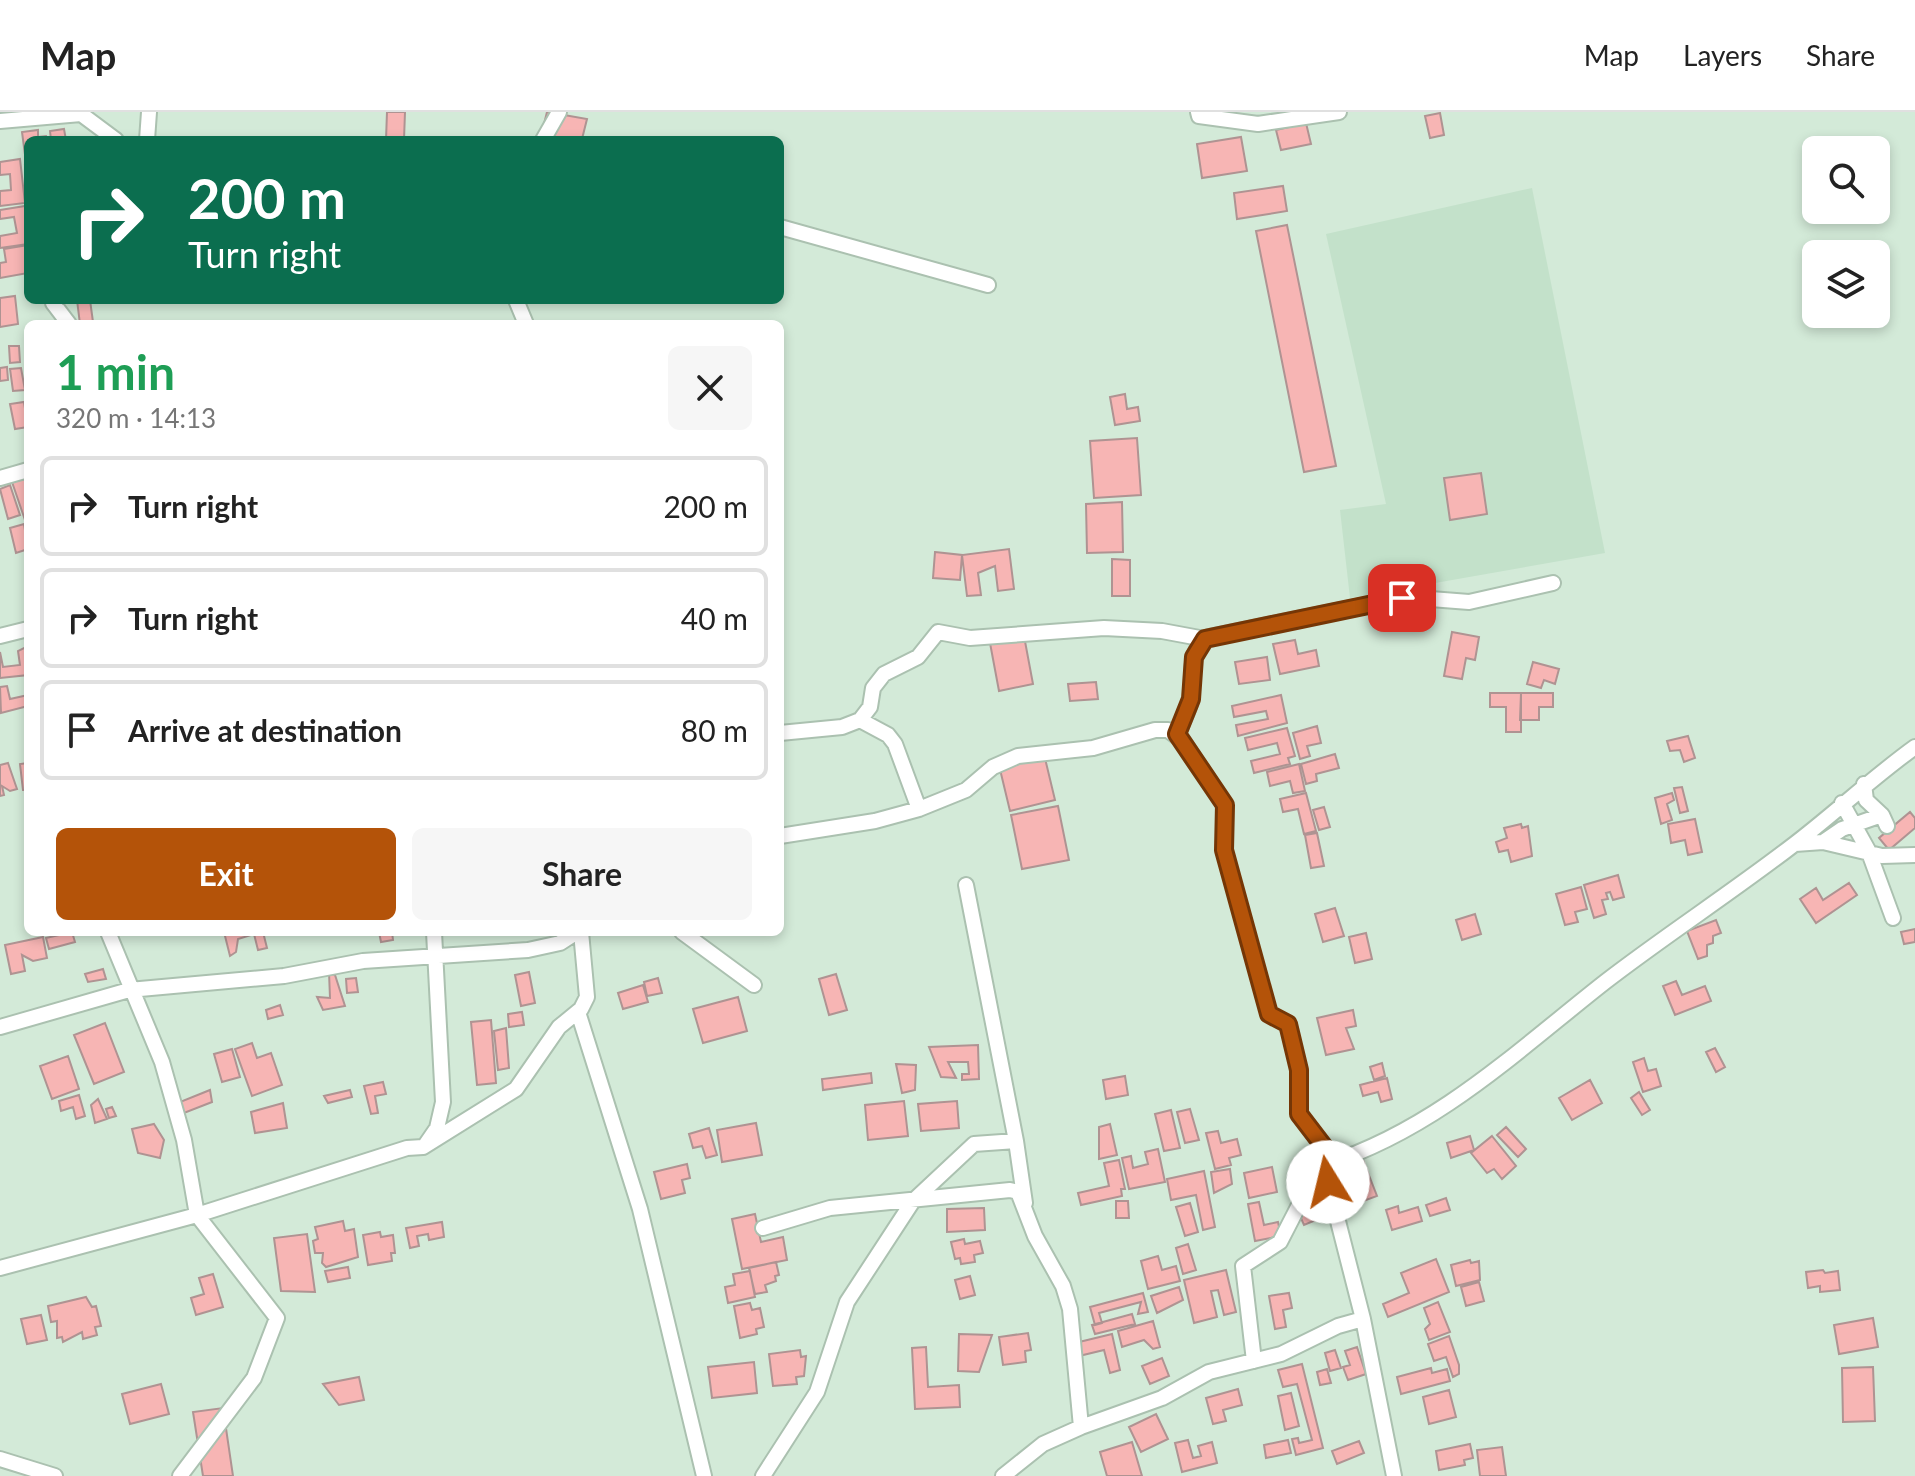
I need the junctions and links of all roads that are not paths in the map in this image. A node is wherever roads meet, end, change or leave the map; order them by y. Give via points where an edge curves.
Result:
1 (149, 112) edge
2 (559, 112) edge
3 (1198, 112) edge
4 (1339, 112) edge
5 (0, 121) edge
6 (111, 136) edge
7 (147, 136) edge
8 (545, 136) edge
9 (784, 228) edge
10 (988, 285) dead end
11 (54, 304) edge
12 (66, 320) edge
13 (24, 471) edge
14 (0, 478) edge
15 (1553, 583) dead end
16 (24, 630) edge
17 (0, 636) edge
18 (1205, 639) junction
19 (860, 720) junction
20 (784, 733) edge
21 (1177, 734) junction
22 (1915, 747) edge
23 (1864, 784) junction
24 (1842, 803) junction
25 (919, 809) junction
26 (1855, 827) junction
27 (784, 835) edge
28 (1823, 842) junction
29 (1795, 844) junction
30 (1868, 850) junction
31 (1915, 855) edge
32 (966, 885) dead end
33 (1893, 918) dead end
34 (109, 936) edge
35 (434, 936) edge
36 (568, 936) edge
37 (574, 936) edge
38 (687, 936) edge
39 (435, 956) junction
40 (754, 985) dead end
41 (129, 990) junction
42 (578, 1012) junction
43 (0, 1027) edge
44 (1016, 1141) junction
45 (423, 1147) junction
46 (1327, 1164) junction
47 (1328, 1182) junction
48 (913, 1201) junction
49 (1025, 1204) junction
50 (197, 1215) junction
51 (763, 1228) dead end
52 (0, 1268) edge
53 (1363, 1319) junction
54 (1254, 1361) junction
55 (1081, 1427) junction
56 (0, 1459) edge
57 (55, 1476) edge
58 (180, 1476) edge
59 (704, 1476) edge
60 (763, 1476) edge
61 (1003, 1476) edge
62 (1394, 1476) edge

1 - 7 street
2 - 8 street
3 - 4 street via 1258,124
5 - 6 street via 81,114
9 - 10 street
11 - 12 street
13 - 14 street
15 - 18 street via 1469,602 1405,597
16 - 17 street
18 - 19 street via 1104,628 970,638 938,632 918,657 884,674
18 - 21 street via 1194,657 1191,699
19 - 20 street
19 - 25 street via 895,744
21 - 25 street via 1155,730 1093,748 1018,756 993,767 966,790
21 - 46 street via 1225,805 1224,850 1269,1014 1288,1024 1299,1070 1299,1114 1323,1144
22 - 23 street
23 - 24 street
23 - 26 street via 1866,800 1885,821
24 - 26 street
24 - 29 street
25 - 27 street
26 - 28 street
26 - 30 street
28 - 29 street
28 - 30 street
29 - 46 street via 1632,961 1432,1116
30 - 31 street via 1882,856
30 - 33 street
32 - 44 street
34 - 41 street
35 - 39 street
36 - 39 street via 528,950
37 - 42 street via 587,997
38 - 40 street
39 - 41 street
39 - 45 street via 443,1112
41 - 43 street
41 - 50 street via 162,1062 184,1140
42 - 45 street via 559,1027 516,1089
42 - 59 street via 640,1209
44 - 48 street via 974,1144
44 - 49 street
45 - 50 street
46 - 47 street
47 - 53 street
47 - 54 street via 1298,1207 1280,1242 1243,1266
48 - 49 street via 1010,1190
48 - 51 street via 830,1208
48 - 60 street via 847,1302 817,1392
49 - 55 street via 1070,1309
50 - 52 street
50 - 58 street via 277,1318 254,1378
53 - 54 street
53 - 62 street
54 - 55 street via 1209,1372 1162,1398
55 - 61 street via 1043,1444
56 - 57 street

